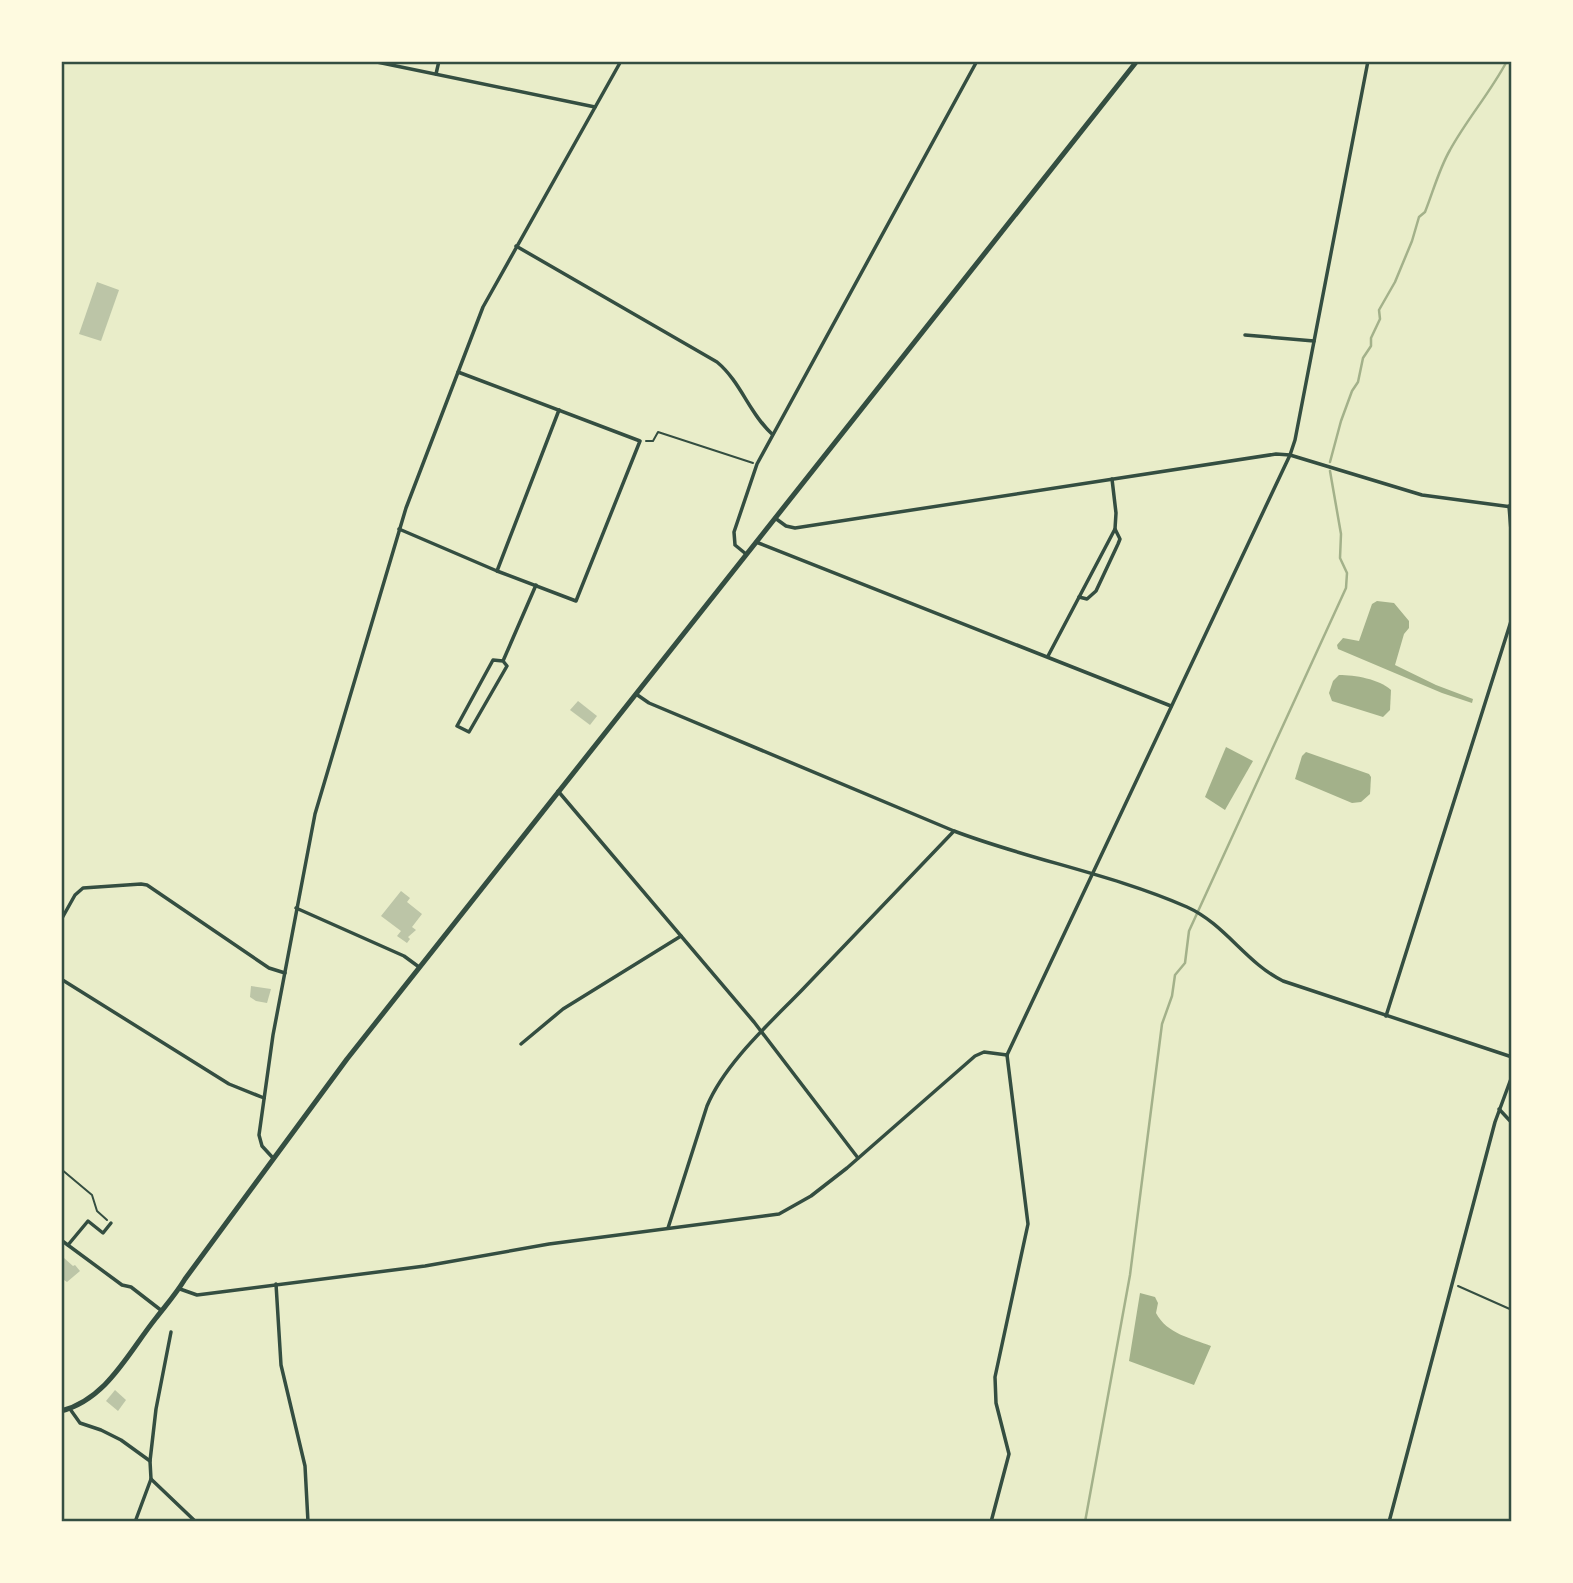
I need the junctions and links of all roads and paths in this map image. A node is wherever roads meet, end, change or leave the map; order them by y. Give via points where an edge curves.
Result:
1 (372, 61) edge
2 (439, 61) edge
3 (621, 61) edge
4 (977, 61) edge
5 (1137, 61) edge
6 (1368, 61) edge
7 (436, 74) junction
8 (595, 107) junction
9 (516, 246) junction
10 (1245, 335) dead end
11 (1314, 341) junction
12 (458, 372) junction
13 (559, 410) junction
14 (772, 434) junction
15 (640, 441) junction
16 (1290, 455) junction
17 (757, 464) junction
18 (1112, 478) junction
19 (1510, 507) edge
20 (775, 518) junction
21 (399, 529) junction
22 (1115, 529) junction
23 (756, 542) junction
24 (1512, 543) edge
25 (746, 554) junction
26 (497, 571) junction
27 (536, 585) junction
28 (1079, 597) junction
29 (1512, 618) edge
30 (1048, 656) junction
31 (503, 662) junction
32 (636, 694) junction
33 (1171, 706) junction
34 (558, 791) junction
35 (954, 831) junction
36 (1093, 874) junction
37 (296, 908) junction
38 (61, 920) edge
39 (681, 936) junction
40 (419, 967) junction
41 (285, 973) junction
42 (61, 979) edge
43 (1386, 1016) junction
44 (761, 1033) junction
45 (521, 1044) dead end
46 (1007, 1055) junction
47 (1512, 1057) edge
48 (1512, 1076) edge
49 (264, 1098) junction
50 (1499, 1109) junction
51 (1512, 1123) edge
52 (274, 1158) junction
53 (859, 1158) junction
54 (61, 1169) edge
55 (111, 1223) joint
56 (668, 1228) junction
57 (61, 1240) edge
58 (68, 1245) junction
59 (1452, 1283) junction
60 (276, 1284) junction
61 (180, 1289) junction
62 (1512, 1310) edge
63 (162, 1311) junction
64 (171, 1332) dead end
65 (70, 1409) junction
66 (61, 1411) edge
67 (150, 1461) junction
68 (151, 1479) junction
69 (135, 1522) edge
70 (196, 1522) edge
71 (308, 1522) edge
72 (991, 1522) edge
73 (1389, 1522) edge

1 - 7 street
2 - 7 street
3 - 8 street
4 - 14 street
5 - 20 main road
6 - 11 street
7 - 8 street
8 - 9 street
9 - 12 street via 482,307
9 - 14 street via 717,362 731,374
10 - 11 street
11 - 16 street
12 - 13 street
12 - 21 street
13 - 15 street
13 - 26 street
14 - 17 street
15 - 17 path via 653,441 658,432
15 - 27 street via 576,601
16 - 18 street
16 - 19 street via 1422,495
16 - 33 street
17 - 25 street via 733,532 735,545
18 - 20 street via 795,528
18 - 22 street
19 - 24 street
20 - 23 main road
21 - 26 street
21 - 37 street via 315,814
22 - 28 street
22 - 28 street via 1120,539 1096,591 1087,599
23 - 25 main road
23 - 30 street
25 - 32 main road
26 - 27 street
27 - 31 street
28 - 30 street
29 - 43 street
30 - 33 street
31 - 31 street via 494,660 457,726 469,732 507,666
32 - 34 main road
32 - 35 street
33 - 36 street
34 - 39 street
34 - 40 main road
35 - 36 street
35 - 44 street
36 - 43 street via 1202,914 1272,976
36 - 46 street
37 - 40 street
37 - 41 street
38 - 41 street via 83,888 147,885 269,968
39 - 44 street
39 - 45 street via 563,1009
40 - 52 main road
41 - 49 street
42 - 49 street via 229,1084
43 - 47 street
44 - 53 street
44 - 56 street via 713,1091
46 - 53 street via 975,1055
46 - 72 street via 1028,1224 995,1377 996,1403 1009,1454
48 - 50 street
49 - 52 street via 260,1142
50 - 51 street
50 - 59 street
52 - 61 main road
53 - 56 street via 811,1196 779,1214
54 - 55 path via 92,1195 97,1211
55 - 58 street via 103,1233 88,1222
56 - 60 street
57 - 58 street
58 - 63 street
59 - 62 path
59 - 73 street
60 - 61 street via 197,1295
60 - 71 street via 281,1366 305,1466
61 - 63 main road
63 - 65 main road via 102,1388
64 - 67 street
65 - 66 main road
65 - 67 street via 80,1423 111,1434
67 - 68 street
68 - 69 street
68 - 70 street

